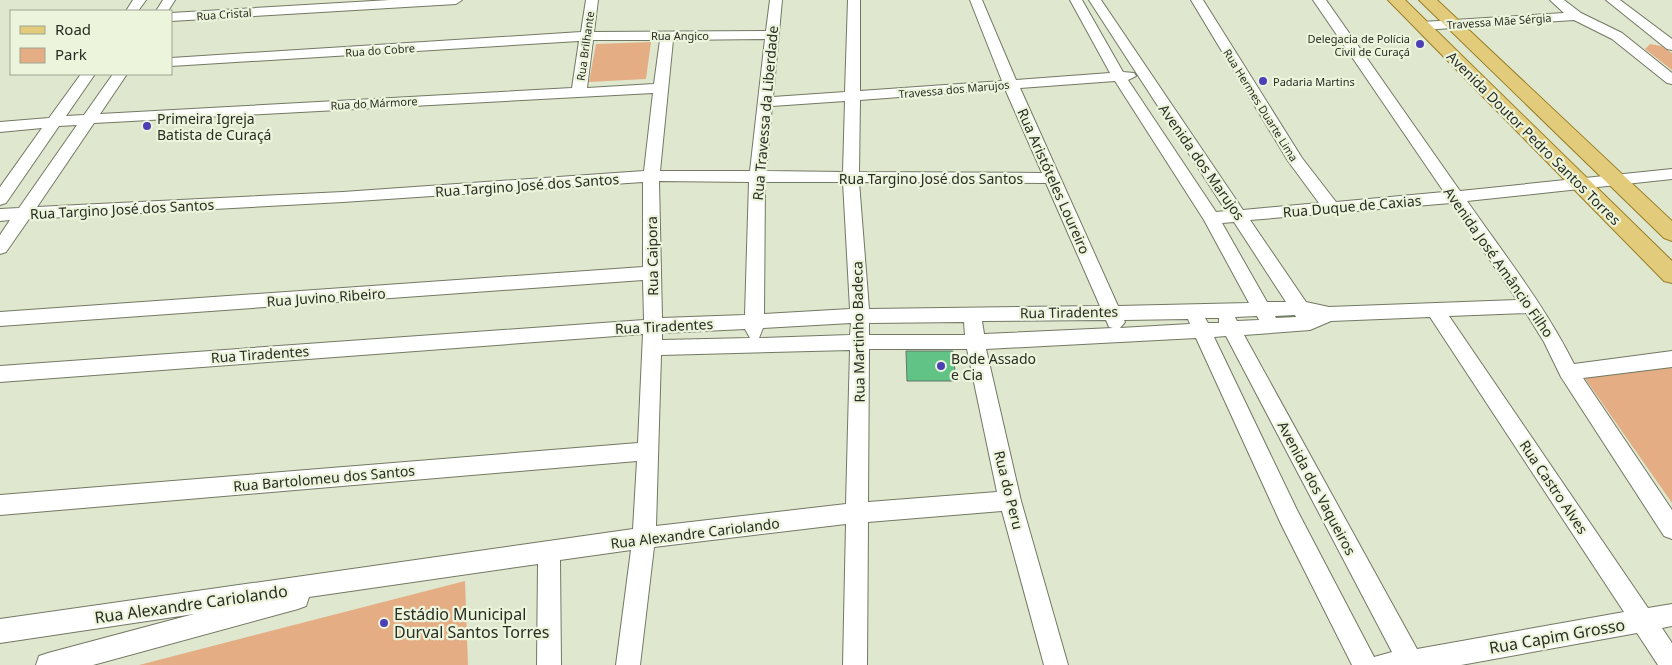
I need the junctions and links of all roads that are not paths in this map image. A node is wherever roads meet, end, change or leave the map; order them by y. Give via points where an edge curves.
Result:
1 (456, 0) edge
2 (592, 0) edge
3 (776, 0) edge
4 (854, 0) edge
5 (976, 0) edge
6 (1076, 0) edge
7 (1095, 0) edge
8 (1197, 0) edge
9 (1319, 0) edge
10 (1396, 0) edge
11 (1427, 0) edge
12 (1556, 0) edge
13 (1612, 0) edge
14 (409, 1) edge
15 (326, 4) edge
16 (1576, 16) junction
17 (172, 17) edge
18 (1452, 24) junction
19 (1422, 26) junction
20 (1652, 31) junction
21 (666, 35) junction
22 (773, 35) junction
23 (588, 36) junction
24 (1617, 36) junction
25 (1672, 46) edge
26 (172, 62) edge
27 (87, 75) edge
28 (119, 75) edge
29 (1142, 75) junction
30 (1119, 77) junction
31 (1672, 80) edge
32 (1010, 83) junction
33 (660, 88) junction
34 (579, 92) junction
35 (851, 98) junction
36 (766, 102) junction
37 (89, 119) junction
38 (55, 121) junction
39 (0, 127) edge
40 (1672, 174) edge
41 (652, 176) junction
42 (757, 178) junction
43 (1054, 178) junction
44 (851, 179) junction
45 (1616, 180) junction
46 (1579, 184) junction
47 (1454, 197) junction
48 (0, 199) edge
49 (1330, 207) junction
50 (24, 214) junction
51 (0, 216) edge
52 (1240, 216) junction
53 (1211, 218) junction
54 (1672, 233) edge
55 (0, 248) edge
56 (652, 273) junction
57 (1672, 275) edge
58 (1531, 306) junction
59 (1263, 309) junction
60 (1436, 311) junction
61 (1112, 312) junction
62 (972, 314) junction
63 (860, 316) junction
64 (1304, 316) junction
65 (0, 319) edge
66 (1227, 320) junction
67 (754, 321) junction
68 (1198, 322) junction
69 (653, 326) junction
70 (1272, 327) junction
71 (1121, 334) junction
72 (860, 342) junction
73 (975, 342) junction
74 (754, 346) junction
75 (652, 348) junction
76 (1672, 359) edge
77 (1568, 372) junction
78 (0, 374) edge
79 (648, 450) junction
80 (1010, 501) junction
81 (0, 505) edge
82 (857, 513) junction
83 (1672, 529) edge
84 (644, 538) junction
85 (549, 552) junction
86 (381, 576) junction
87 (1672, 616) edge
88 (1643, 620) junction
89 (0, 631) edge
90 (1411, 664) edge
91 (1672, 664) edge
92 (48, 665) edge
93 (548, 665) edge
94 (628, 665) edge
95 (855, 665) edge
96 (1056, 665) edge
97 (1364, 665) edge
98 (1383, 665) edge

1 - 14 street, Rua Cristal
2 - 23 street, Rua Brilhante
3 - 22 street, Rua Travessa da Liberdade
4 - 35 street, Rua Martinho Badeca
5 - 32 street, Rua Aristóteles Loureiro
6 - 30 street, Avenida dos Marujos
7 - 29 street, Avenida dos Marujos
8 - 49 street, Rua Hermes Duarte Lima via 1290,153
9 - 47 street, Avenida José Amâncio Filho
10 - 19 main road, Avenida Doutor Pedro Santos Torres
11 - 18 main road, Avenida Doutor Pedro Santos Torres
12 - 16 street
13 - 20 street
14 - 15 street, Rua Cristal
15 - 17 street, Rua Cristal
16 - 18 street, Travessa Mãe Sérgia
16 - 24 street
18 - 19 street, Travessa Mãe Sérgia
18 - 45 main road, Avenida Doutor Pedro Santos Torres
19 - 46 main road, Avenida Doutor Pedro Santos Torres
20 - 24 street
20 - 25 street
21 - 22 street, Rua Angico
21 - 23 street, Rua Angico
21 - 33 street, Rua Caipora
22 - 36 street, Rua Travessa da Liberdade
23 - 26 street, Rua do Cobre
23 - 34 street, Rua Brilhante
24 - 31 street
27 - 38 street
28 - 37 street
29 - 30 street, Travessa dos Marujos
29 - 52 street, Avenida dos Marujos
30 - 32 street, Travessa dos Marujos
30 - 53 street, Avenida dos Marujos
32 - 35 street, Travessa dos Marujos
32 - 43 street, Rua Aristóteles Loureiro
33 - 34 street, Rua do Mármore
33 - 41 street, Rua Caipora
34 - 37 street, Rua do Mármore
35 - 36 street, Travessa dos Marujos
35 - 44 street, Rua Martinho Badeca
36 - 42 street, Rua Travessa da Liberdade
37 - 38 street, Rua do Mármore
37 - 50 street
38 - 39 street, Rua do Mármore
38 - 48 street
40 - 45 street, Rua Duque de Caxias
41 - 42 street, Rua Targino José dos Santos
41 - 50 street, Rua Targino José dos Santos
41 - 56 street, Rua Caipora
42 - 44 street, Rua Targino José dos Santos
42 - 67 street, Rua Travessa da Liberdade
43 - 44 street, Rua Targino José dos Santos
43 - 61 street, Rua Aristóteles Loureiro
44 - 63 street, Rua Martinho Badeca
45 - 46 street, Rua Duque de Caxias
45 - 54 main road, Avenida Doutor Pedro Santos Torres
46 - 47 street, Rua Duque de Caxias
46 - 57 main road, Avenida Doutor Pedro Santos Torres
47 - 49 street, Rua Duque de Caxias
47 - 58 street, Avenida José Amâncio Filho
49 - 52 street, Rua Duque de Caxias
50 - 51 street, Rua Targino José dos Santos
50 - 55 street
52 - 53 street, Rua Duque de Caxias
52 - 64 street, Avenida dos Marujos
53 - 59 street, Avenida dos Marujos
56 - 65 street, Rua Juvino Ribeiro
56 - 69 street, Rua Caipora
58 - 60 street, Rua Tiradentes
58 - 77 street, Avenida José Amâncio Filho via 1552,338
59 - 64 street, Rua Tiradentes
59 - 66 street, Rua Tiradentes
59 - 70 street, Avenida dos Marujos
60 - 64 street, Rua Tiradentes
60 - 88 street, Rua Castro Alves
61 - 62 street, Rua Tiradentes
61 - 68 street, Rua Tiradentes
61 - 71 street, Rua Aristóteles Loureiro
62 - 63 street, Rua Tiradentes
62 - 73 street, Rua do Peru
63 - 67 street, Rua Tiradentes
63 - 72 street, Rua Martinho Badeca
64 - 70 street, Rua Tiradentes
66 - 68 street, Rua Tiradentes
66 - 70 street, Rua Tiradentes
66 - 90 street, Avenida dos Vaqueiros
67 - 69 street, Rua Tiradentes
67 - 74 street, Rua Travessa da Liberdade
68 - 71 street, Rua Tiradentes
68 - 97 street via 1289,517
69 - 75 street, Rua Caipora
69 - 78 street, Rua Tiradentes
71 - 73 street, Rua Tiradentes
72 - 73 street, Rua Tiradentes
72 - 74 street, Rua Tiradentes
72 - 82 street, Rua Martinho Badeca
73 - 80 street, Rua do Peru
74 - 75 street, Rua Tiradentes
75 - 79 street, Rua Caipora
76 - 77 street
77 - 83 street, Avenida José Amâncio Filho
79 - 81 street, Rua Bartolomeu dos Santos
79 - 84 street, Rua Caipora
80 - 82 street, Rua Alexandre Cariolando
80 - 96 street, Rua do Peru
82 - 84 street, Rua Alexandre Cariolando
82 - 95 street, Rua Martinho Badeca
84 - 85 street, Rua Alexandre Cariolando
84 - 94 street, Rua Caipora
85 - 86 street, Rua Alexandre Cariolando
85 - 93 street
86 - 89 street, Rua Alexandre Cariolando
86 - 92 street, Rua Alexandre Cariolando
87 - 88 street, Rua Capim Grosso
88 - 90 street, Rua Capim Grosso
88 - 91 street, Rua Castro Alves
90 - 98 street, Rua Capim Grosso

